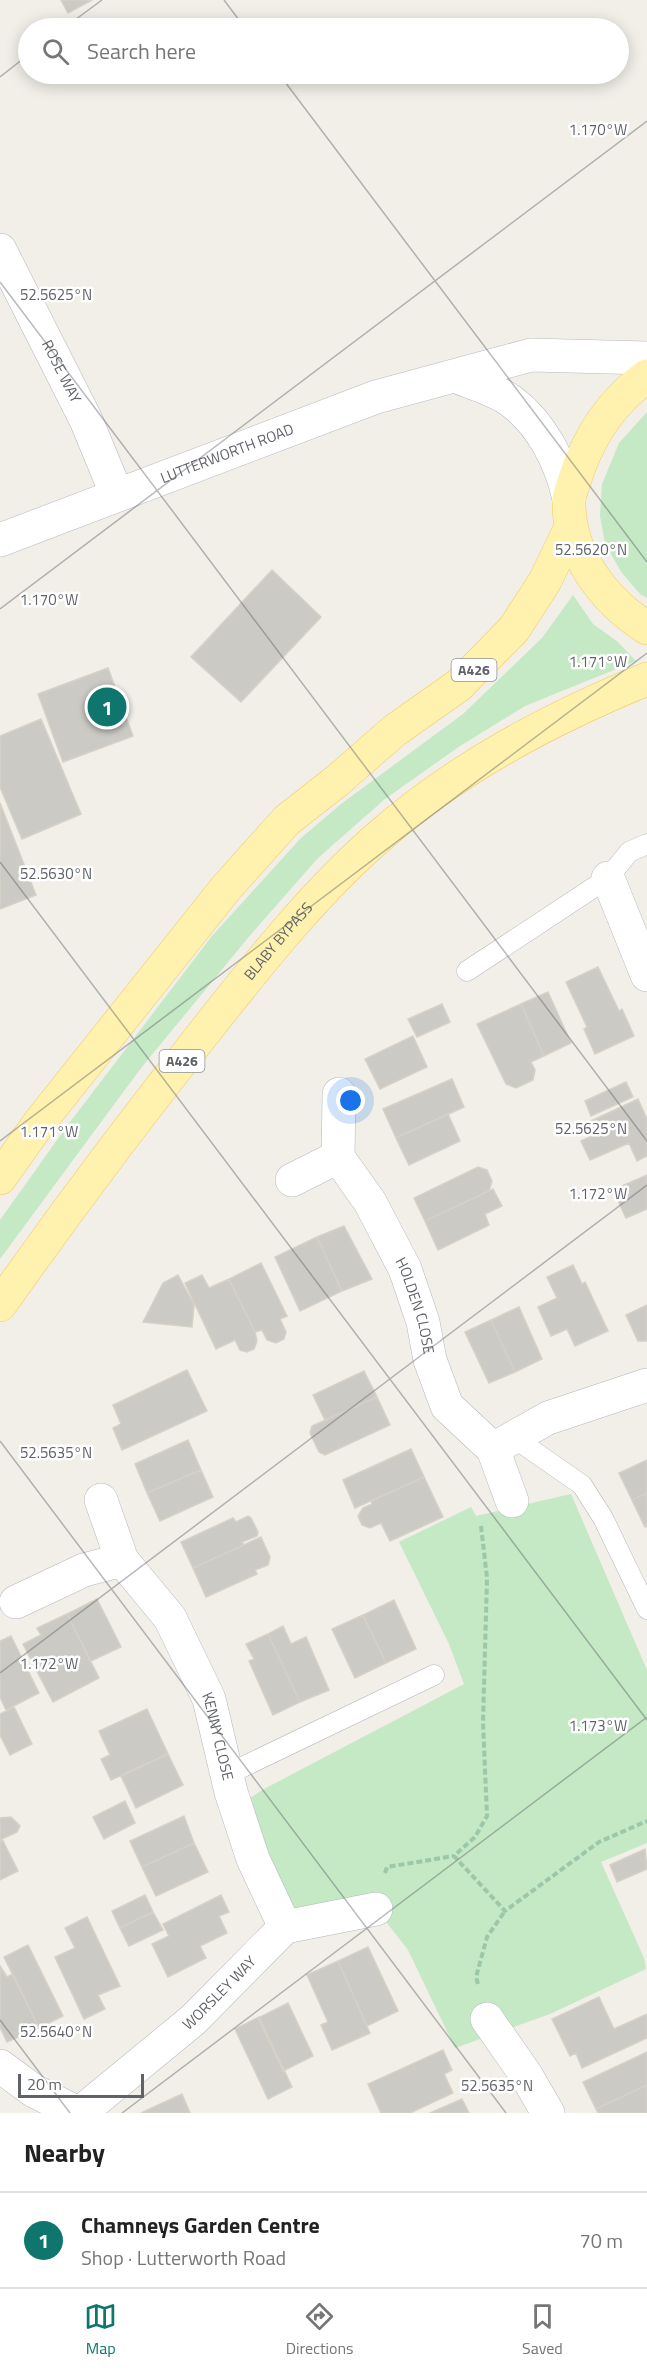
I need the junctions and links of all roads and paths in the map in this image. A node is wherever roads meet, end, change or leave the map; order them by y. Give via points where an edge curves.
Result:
1 (0, 250) edge
2 (647, 358) edge
3 (456, 376) junction
4 (647, 376) edge
5 (117, 495) junction
6 (570, 513) junction
7 (0, 540) edge
8 (647, 628) edge
9 (647, 679) edge
10 (647, 844) edge
11 (608, 878) junction
12 (467, 971) dead end
13 (647, 975) edge
14 (339, 1094) dead end
15 (338, 1157) junction
16 (0, 1178) edge
17 (292, 1180) dead end
18 (0, 1305) edge
19 (647, 1385) edge
20 (503, 1443) junction
21 (101, 1500) dead end
22 (512, 1501) joint
23 (122, 1560) junction
24 (16, 1602) dead end
25 (647, 1610) edge
26 (434, 1675) dead end
27 (228, 1774) junction
28 (647, 1821) edge
29 (454, 1856) junction
30 (376, 1909) joint
31 (505, 1911) junction
32 (285, 1927) junction
33 (487, 2019) joint
34 (0, 2066) edge
35 (79, 2113) edge
36 (548, 2113) edge

1 - 5 street, ROSE WAY via 86,420
2 - 3 street, LUTTERWORTH ROAD via 531,355
3 - 5 street, LUTTERWORTH ROAD via 376,397
3 - 6 street via 510,400 531,419 564,474
4 - 6 main road via 617,402 594,432 580,463
5 - 7 street, LUTTERWORTH ROAD
6 - 8 main road via 585,566 606,595
6 - 16 main road, A426 via 545,581 514,629 459,685 394,731 287,820 226,888 39,1123
9 - 18 main road, BLABY BYPASS / A426 via 593,701 489,755 383,833 348,866 273,946 133,1121
10 - 11 lane via 629,852
11 - 12 lane
11 - 13 street
14 - 15 street
15 - 17 street
15 - 20 street, HOLDEN CLOSE via 370,1202 405,1269 447,1406
19 - 20 street via 548,1418
20 - 22 street, HOLDEN CLOSE
20 - 25 lane via 582,1485 603,1518
21 - 23 street, KENNY CLOSE
22 - 29 path via 480,1511 487,1578 483,1722 487,1816 475,1837
23 - 24 street via 84,1570
23 - 27 street, KENNY CLOSE via 170,1618 208,1699
26 - 27 lane
27 - 32 street, KENNY CLOSE via 253,1859
28 - 31 path via 599,1842
29 - 30 path via 387,1867
29 - 31 path
30 - 32 street
31 - 33 path via 487,1937 476,1977
32 - 35 street, WORSLEY WAY via 193,2020
33 - 36 street
34 - 35 street via 34,2091

